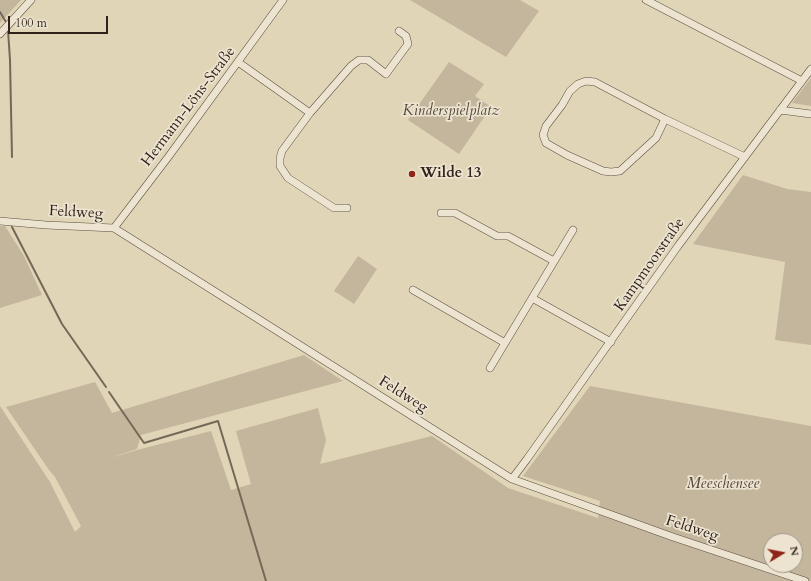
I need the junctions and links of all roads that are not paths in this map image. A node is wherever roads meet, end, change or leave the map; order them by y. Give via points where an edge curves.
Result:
1 (31, 0) edge
2 (283, 0) edge
3 (646, 0) edge
4 (399, 31) dead end
5 (0, 34) edge
6 (238, 62) junction
7 (811, 69) edge
8 (802, 81) junction
9 (780, 110) junction
10 (310, 113) junction
11 (811, 114) edge
12 (665, 119) junction
13 (745, 157) junction
14 (347, 208) dead end
15 (441, 213) dead end
16 (0, 221) edge
17 (114, 228) junction
18 (573, 230) dead end
19 (554, 261) junction
20 (413, 290) dead end
21 (532, 298) junction
22 (611, 342) junction
23 (505, 343) junction
24 (490, 368) dead end
25 (512, 479) junction
26 (805, 581) edge

1 - 5 street
2 - 6 street, Hermann-Löns-Straße
3 - 8 street
4 - 10 street via 406,36 408,44 386,74 368,60 359,60 343,74
6 - 10 street
6 - 17 street, Hermann-Löns-Straße
7 - 8 street, Kampmoorstraße
8 - 9 street, Kampmoorstraße
9 - 11 street
9 - 13 street, Kampmoorstraße
10 - 14 street via 282,151 280,166 288,178 334,208
12 - 12 street via 595,82 586,81 570,91 546,126 543,135 546,143 567,155 604,171 620,171 656,138
12 - 13 street
13 - 22 street, Kampmoorstraße via 678,246
15 - 19 street via 455,213 497,236 508,236
16 - 17 street, Feldweg
17 - 25 street, Feldweg
18 - 19 street
19 - 21 street
20 - 23 street
21 - 22 street
21 - 23 street
22 - 25 street, Kampmoorstraße
23 - 24 street
25 - 26 street, Feldweg

